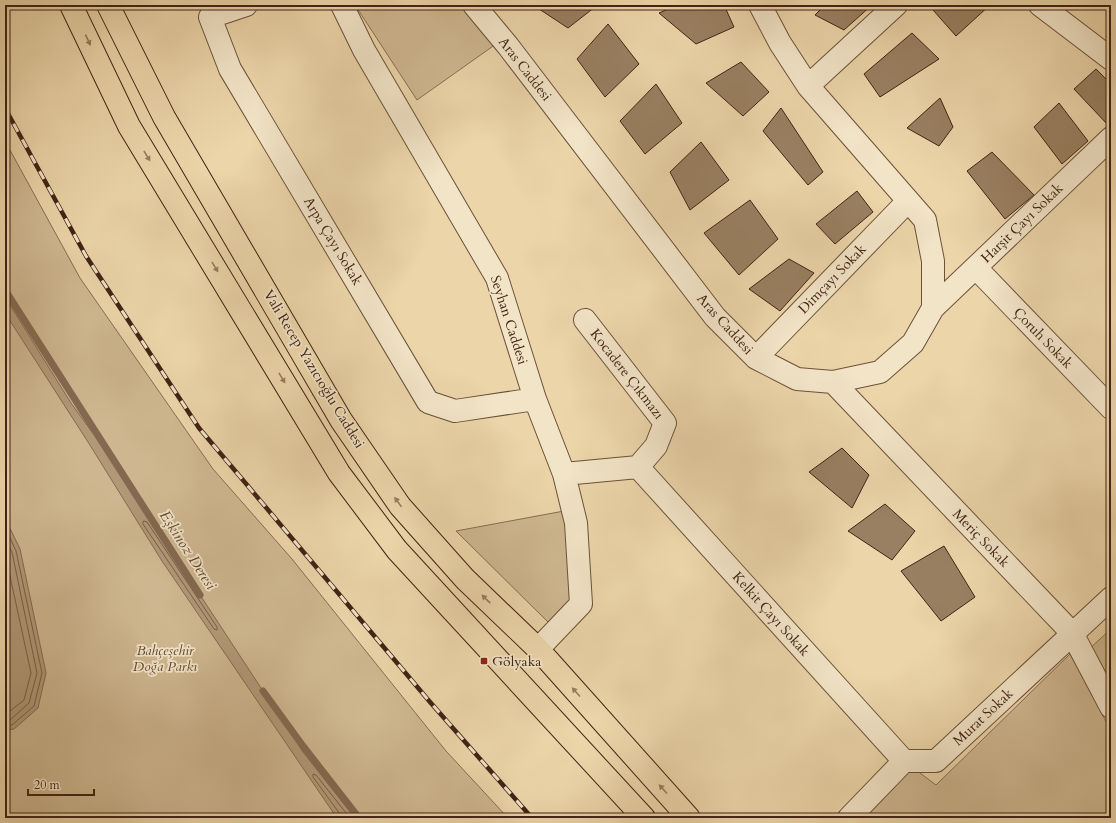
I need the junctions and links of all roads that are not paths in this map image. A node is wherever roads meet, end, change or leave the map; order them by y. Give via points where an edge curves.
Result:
1 (71, 5) edge
2 (108, 5) edge
3 (246, 5) edge
4 (342, 5) edge
5 (474, 5) edge
6 (760, 5) edge
7 (896, 5) edge
8 (1040, 5) edge
9 (1111, 59) edge
10 (808, 86) junction
11 (1111, 138) edge
12 (908, 201) junction
13 (976, 268) junction
14 (933, 308) junction
15 (585, 320) dead end
16 (756, 358) junction
17 (833, 382) junction
18 (534, 399) junction
19 (1111, 408) edge
20 (638, 467) junction
21 (564, 474) junction
22 (1111, 598) edge
23 (1072, 633) junction
24 (538, 649) junction
25 (1111, 707) edge
26 (904, 761) junction
27 (644, 818) edge
28 (689, 818) edge
29 (849, 818) edge

1 -> 27 main road via 129,126 338,473 397,550
24 -> 2 main road, Vali Recep Yazıcıoğlu Caddesi via 465,579 400,506 341,420 164,117
3 - 18 street, Arpa Çayı Sokak via 210,17 230,69 428,402 455,411
4 - 18 street, Seyhan Caddesi via 364,50 497,278
5 - 16 street, Aras Caddesi via 715,317
6 - 10 street, Aras Caddesi via 780,43
7 - 10 street
8 - 9 street
10 - 12 street, Aras Caddesi
11 - 13 street, Harşit Çayı Sokak
12 - 14 street, Aras Caddesi via 925,220 933,261
12 - 16 street, Dimçayı Sokak
13 - 14 street, Harşit Çayı Sokak
13 - 19 street, Çoruh Sokak
14 - 17 street, Aras Caddesi via 913,343 880,372
15 - 20 street, Kocadere Çıkmazı via 665,423 656,446
16 - 17 street, Aras Caddesi via 797,379
17 - 23 street, Meriç Sokak
18 - 21 street, Seyhan Caddesi
20 - 21 street
20 - 26 street, Kelkit Çayı Sokak
21 - 24 street, Seyhan Caddesi via 576,523 581,604
22 - 23 street, Murat Sokak
23 - 25 street, Meriç Sokak
23 - 26 street, Murat Sokak via 936,761
28 -> 24 main road, Vali Recep Yazıcıoğlu Caddesi
26 - 29 street

